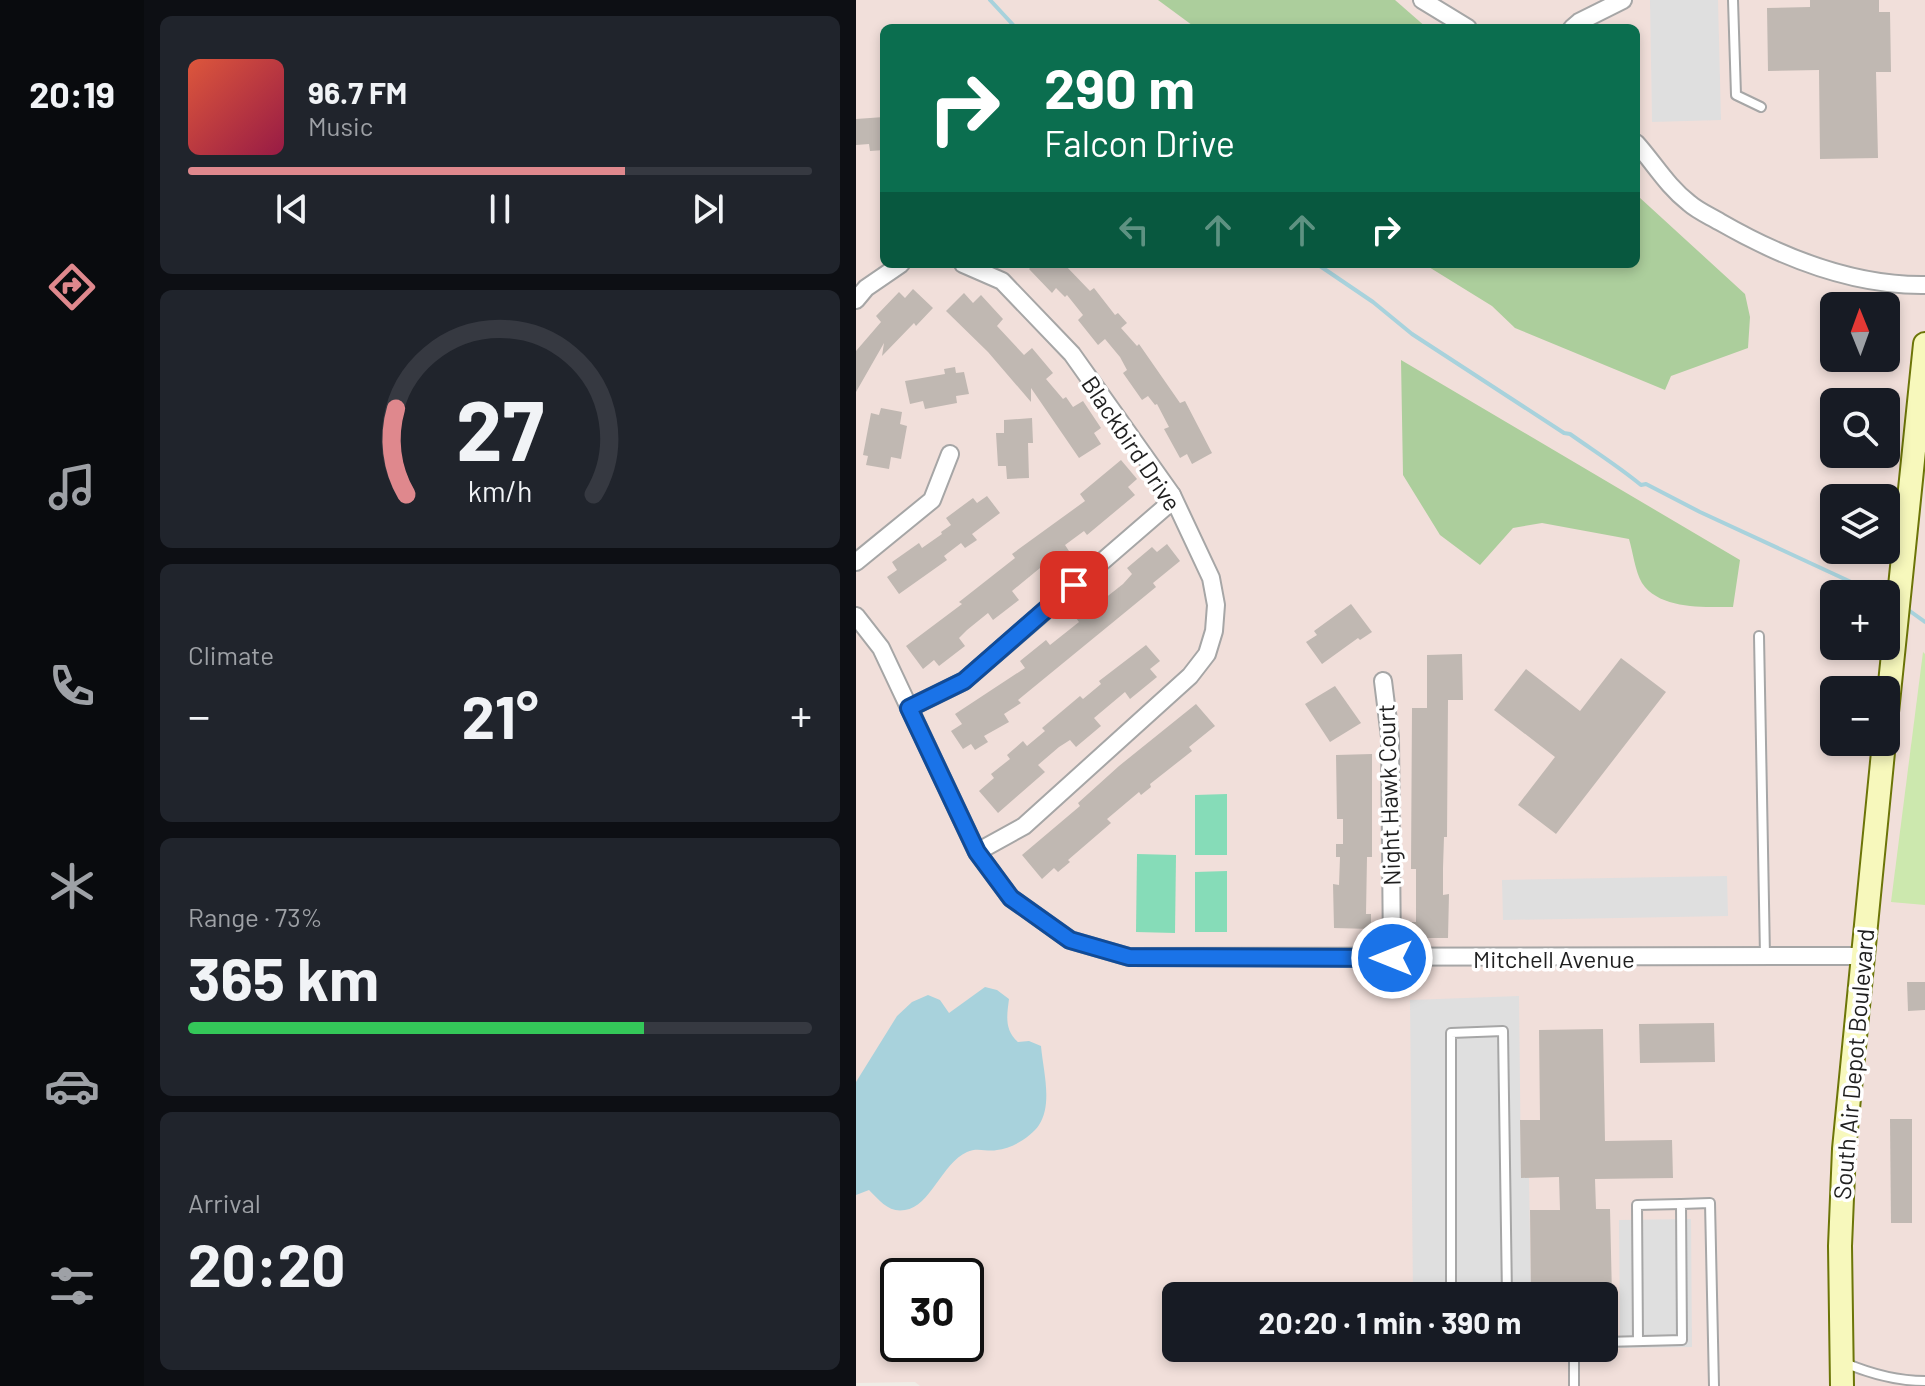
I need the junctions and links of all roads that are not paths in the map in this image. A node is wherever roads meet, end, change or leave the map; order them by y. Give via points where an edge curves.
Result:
1 (1422, 0) edge
2 (1733, 0) edge
3 (1620, 1) edge
4 (1461, 24) edge
5 (1577, 24) edge
6 (1761, 107) dead end
7 (1640, 148) edge
8 (895, 268) edge
9 (972, 268) edge
10 (1925, 285) edge
11 (856, 300) edge
12 (1925, 344) edge
13 (950, 454) dead end
14 (1172, 495) junction
15 (856, 562) edge
16 (856, 616) edge
17 (1759, 636) dead end
18 (1891, 676) edge
19 (1383, 681) dead end
20 (909, 708) junction
21 (1882, 756) edge
22 (977, 852) junction
23 (1861, 956) junction
24 (1765, 957) junction
25 (1392, 958) junction
26 (1681, 1204) junction
27 (1451, 1282) edge
28 (1507, 1282) edge
29 (1638, 1341) junction
30 (1618, 1342) edge
31 (1574, 1362) edge
32 (1842, 1362) junction
33 (1925, 1381) edge
34 (1574, 1386) edge
35 (1714, 1386) edge
36 (1842, 1386) edge

1 - 4 street
2 - 6 lane via 1736,95
3 - 5 street
7 - 10 street via 1690,205 1743,235 1843,274
8 - 11 street
9 - 14 street, Blackbird Drive via 1002,281 1072,354
12 - 18 street
13 - 15 street via 932,500
14 - 20 street via 1163,509 964,681
14 - 22 street, Blackbird Drive via 1211,578 1216,605 1207,654 1190,676 1024,826
16 - 20 street, Mitchell Avenue via 881,648
17 - 24 lane
19 - 25 street, Night Hawk Court via 1390,737
20 - 22 street, Mitchell Avenue
21 - 23 street, South Air Depot Boulevard
22 - 25 street, Mitchell Avenue via 1011,898 1070,940 1129,957
23 - 24 street, Mitchell Avenue
23 - 32 street, South Air Depot Boulevard via 1841,1197
24 - 25 street, Mitchell Avenue
26 - 29 lane via 1682,1340
26 - 29 lane via 1637,1205
26 - 35 lane via 1710,1203
27 - 28 lane via 1451,1033 1503,1031
29 - 30 lane
31 - 34 lane
32 - 33 lane via 1869,1373
32 - 36 street, South Air Depot Boulevard

